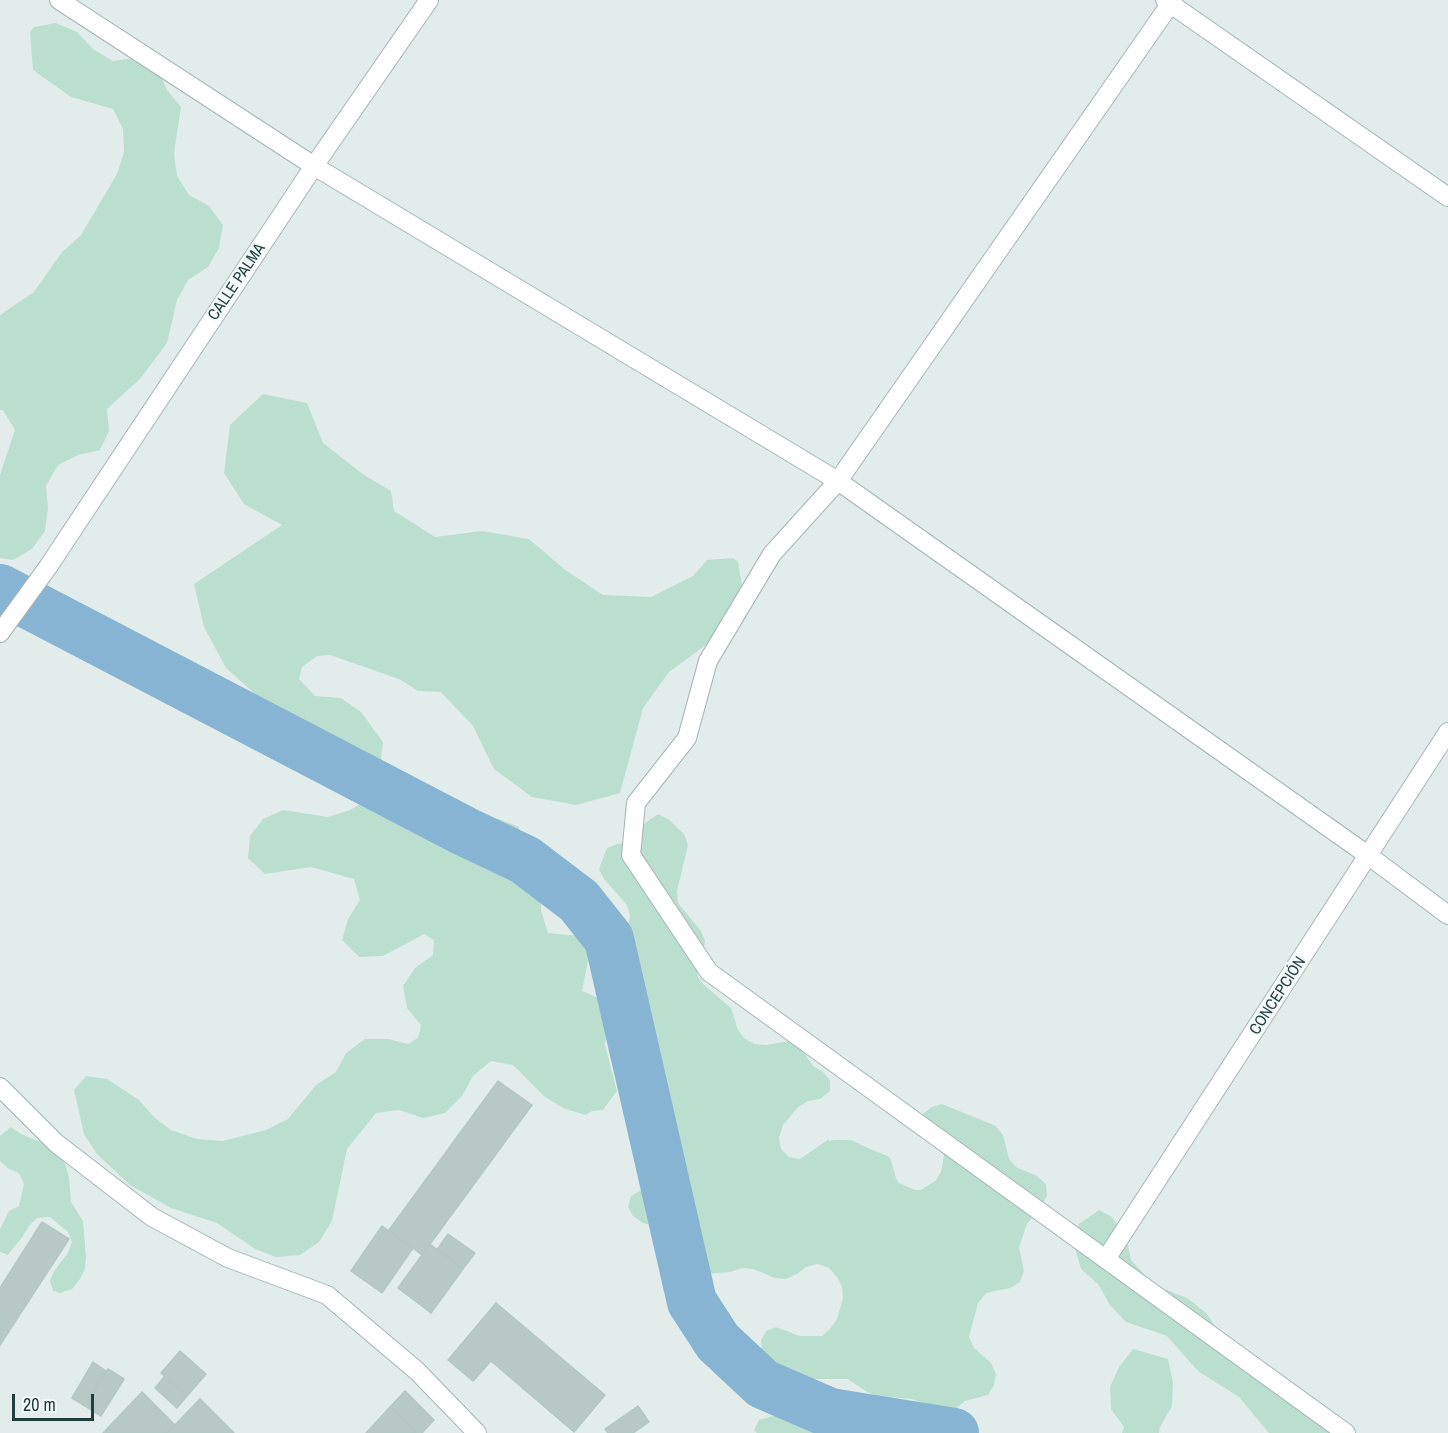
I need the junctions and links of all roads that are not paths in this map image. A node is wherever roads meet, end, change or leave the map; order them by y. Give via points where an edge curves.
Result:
1 (59, 0) edge
2 (429, 0) edge
3 (1170, 1) edge
4 (314, 166) junction
5 (1448, 197) edge
6 (838, 482) junction
7 (2, 631) edge
8 (1448, 732) edge
9 (1369, 856) junction
10 (1448, 915) edge
11 (0, 1087) edge
12 (1106, 1259) junction
13 (477, 1433) edge
14 (1346, 1433) edge

1 - 4 street
2 - 4 street, CALLE PALMA
3 - 5 street
3 - 6 street
4 - 6 street
4 - 7 street, CALLE PALMA
6 - 9 street
6 - 12 street via 772,554 708,661 687,738 636,803 631,855 709,972
8 - 9 street, CONCEPCIÓN
9 - 10 street
9 - 12 street, CONCEPCIÓN
11 - 13 street via 56,1143 152,1216 228,1258 327,1294 417,1371
12 - 14 street

